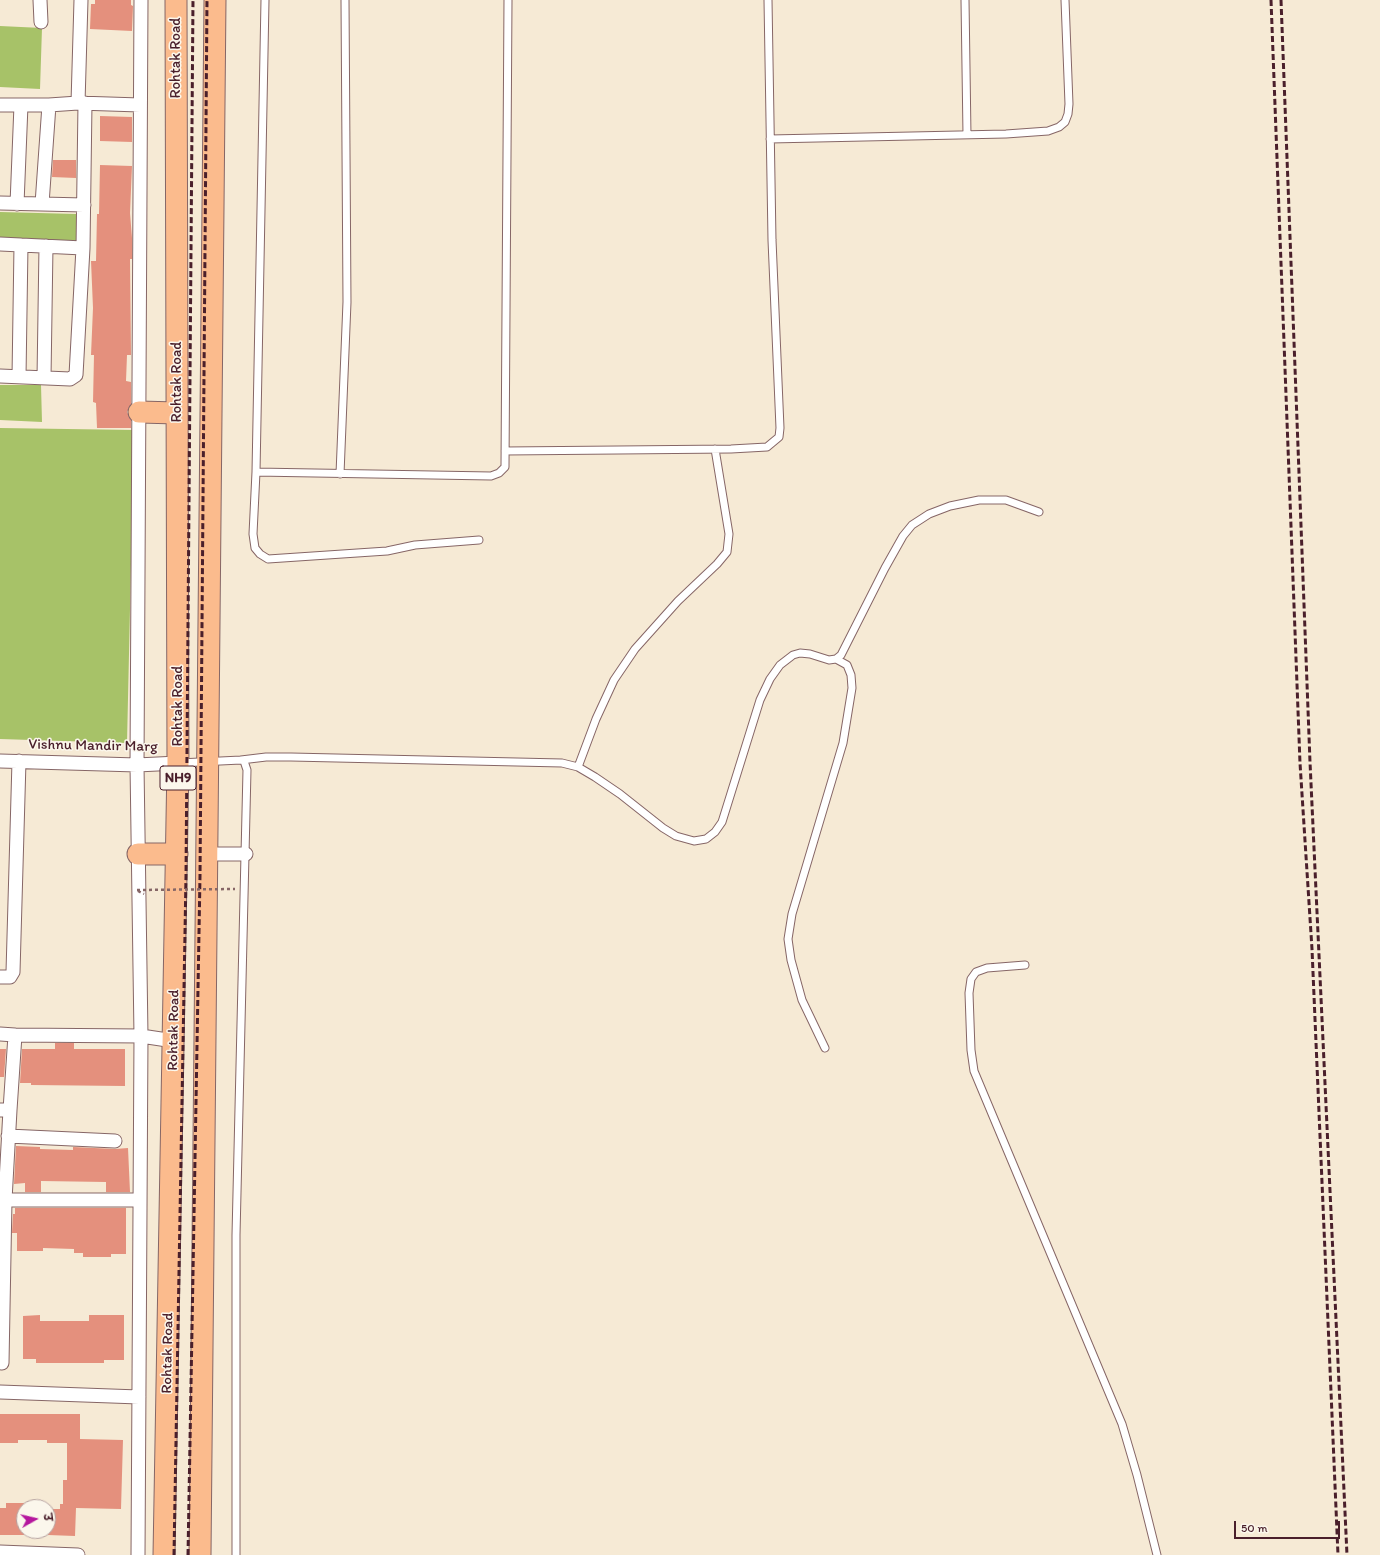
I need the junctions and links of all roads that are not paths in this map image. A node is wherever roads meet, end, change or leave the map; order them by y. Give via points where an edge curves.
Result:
1 (40, 0) edge
2 (80, 0) edge
3 (141, 0) edge
4 (176, 0) edge
5 (215, 0) edge
6 (265, 0) edge
7 (345, 0) edge
8 (508, 0) edge
9 (768, 0) edge
10 (965, 0) edge
11 (1065, 0) edge
12 (41, 22) dead end
13 (82, 103) junction
14 (0, 105) edge
15 (21, 105) junction
16 (49, 105) junction
17 (140, 105) junction
18 (967, 135) junction
19 (770, 139) junction
20 (0, 203) edge
21 (17, 204) junction
22 (42, 204) junction
23 (84, 205) junction
24 (0, 244) edge
25 (21, 245) junction
26 (46, 246) junction
27 (83, 248) junction
28 (0, 376) edge
29 (19, 377) junction
30 (44, 378) junction
31 (138, 412) junction
32 (177, 413) junction
33 (715, 449) junction
34 (505, 451) junction
35 (256, 472) junction
36 (340, 474) junction
37 (1039, 512) dead end
38 (479, 540) dead end
39 (836, 658) junction
40 (241, 760) junction
41 (0, 761) edge
42 (19, 761) junction
43 (209, 762) junction
44 (178, 763) junction
45 (137, 765) junction
46 (578, 767) junction
47 (138, 854) junction
48 (177, 854) junction
49 (208, 854) junction
50 (246, 854) junction
51 (1025, 965) dead end
52 (0, 977) edge
53 (0, 1034) edge
54 (15, 1035) junction
55 (141, 1036) junction
56 (174, 1041) junction
57 (825, 1048) dead end
58 (5, 1110) edge
59 (8, 1136) junction
60 (115, 1141) dead end
61 (3, 1200) edge
62 (140, 1200) junction
63 (1, 1285) edge
64 (2, 1363) dead end
65 (0, 1392) edge
66 (139, 1397) junction
67 (0, 1552) edge
68 (78, 1555) edge
69 (138, 1555) edge
70 (164, 1555) edge
71 (200, 1555) edge
72 (236, 1555) edge
73 (1157, 1555) edge

1 - 12 street
2 - 13 street
3 - 17 street
4 - 32 main road, Rohtak Road / NH9
5 - 43 main road, Rohtak Road / NH9
6 - 35 lane
7 - 36 lane via 347,302
8 - 34 lane
9 - 19 lane
10 - 18 lane
11 - 18 lane via 1069,104 1065,122 1059,128 1048,131
13 - 16 street
13 - 17 street
13 - 23 street
14 - 15 street
15 - 16 street
15 - 21 street
16 - 22 street
17 - 31 street
18 - 19 lane
19 - 33 lane via 779,437 767,447
20 - 21 street
21 - 22 street
22 - 23 street
23 - 27 street
24 - 25 street
25 - 26 street
25 - 29 street
26 - 27 street
26 - 30 street
27 - 30 street via 76,375 70,379
28 - 29 street
29 - 30 street
31 - 32 main road
31 - 45 street
32 - 44 main road, Rohtak Road / NH9
33 - 34 lane
33 - 46 lane via 729,534 727,552 635,649 614,680
34 - 36 lane via 505,467 499,474 491,476
35 - 36 lane
35 - 38 lane via 252,534 255,548 268,559 387,551 415,545
37 - 39 lane via 1006,500 979,500 928,514 912,525 903,536 845,647
39 - 46 lane via 829,660 800,653 780,665 760,700 722,822 706,839 694,841 676,836 620,794
39 - 57 lane via 847,666 850,675 850,704 843,744 792,914 788,939 802,1000
40 - 43 lane, Vishnu Mandir Marg
40 - 46 lane, Vishnu Mandir Marg via 299,757 562,763
40 - 50 lane via 244,761 247,770
41 - 42 street, Vishnu Mandir Marg
42 - 45 street, Vishnu Mandir Marg
42 - 52 street via 13,972 10,977
43 - 44 lane, Vishnu Mandir Marg
43 - 49 main road, Rohtak Road / NH9
44 - 45 street, Vishnu Mandir Marg
44 - 48 main road, Rohtak Road / NH9
45 - 47 street
47 - 48 main road
47 - 55 street
48 - 56 main road, Rohtak Road / NH9
49 - 50 street
49 - 71 main road, Rohtak Road / NH9
50 - 72 lane via 236,1235
51 - 73 lane via 987,968 976,972 971,979 969,992 974,1071 1122,1424
53 - 54 street
54 - 55 street
54 - 58 street
55 - 56 street
55 - 62 street
56 - 70 main road, Rohtak Road / NH9
58 - 59 street
59 - 60 street
59 - 61 street
61 - 62 street
61 - 63 street
62 - 66 street
63 - 64 street
65 - 66 street
66 - 69 street
67 - 68 street

